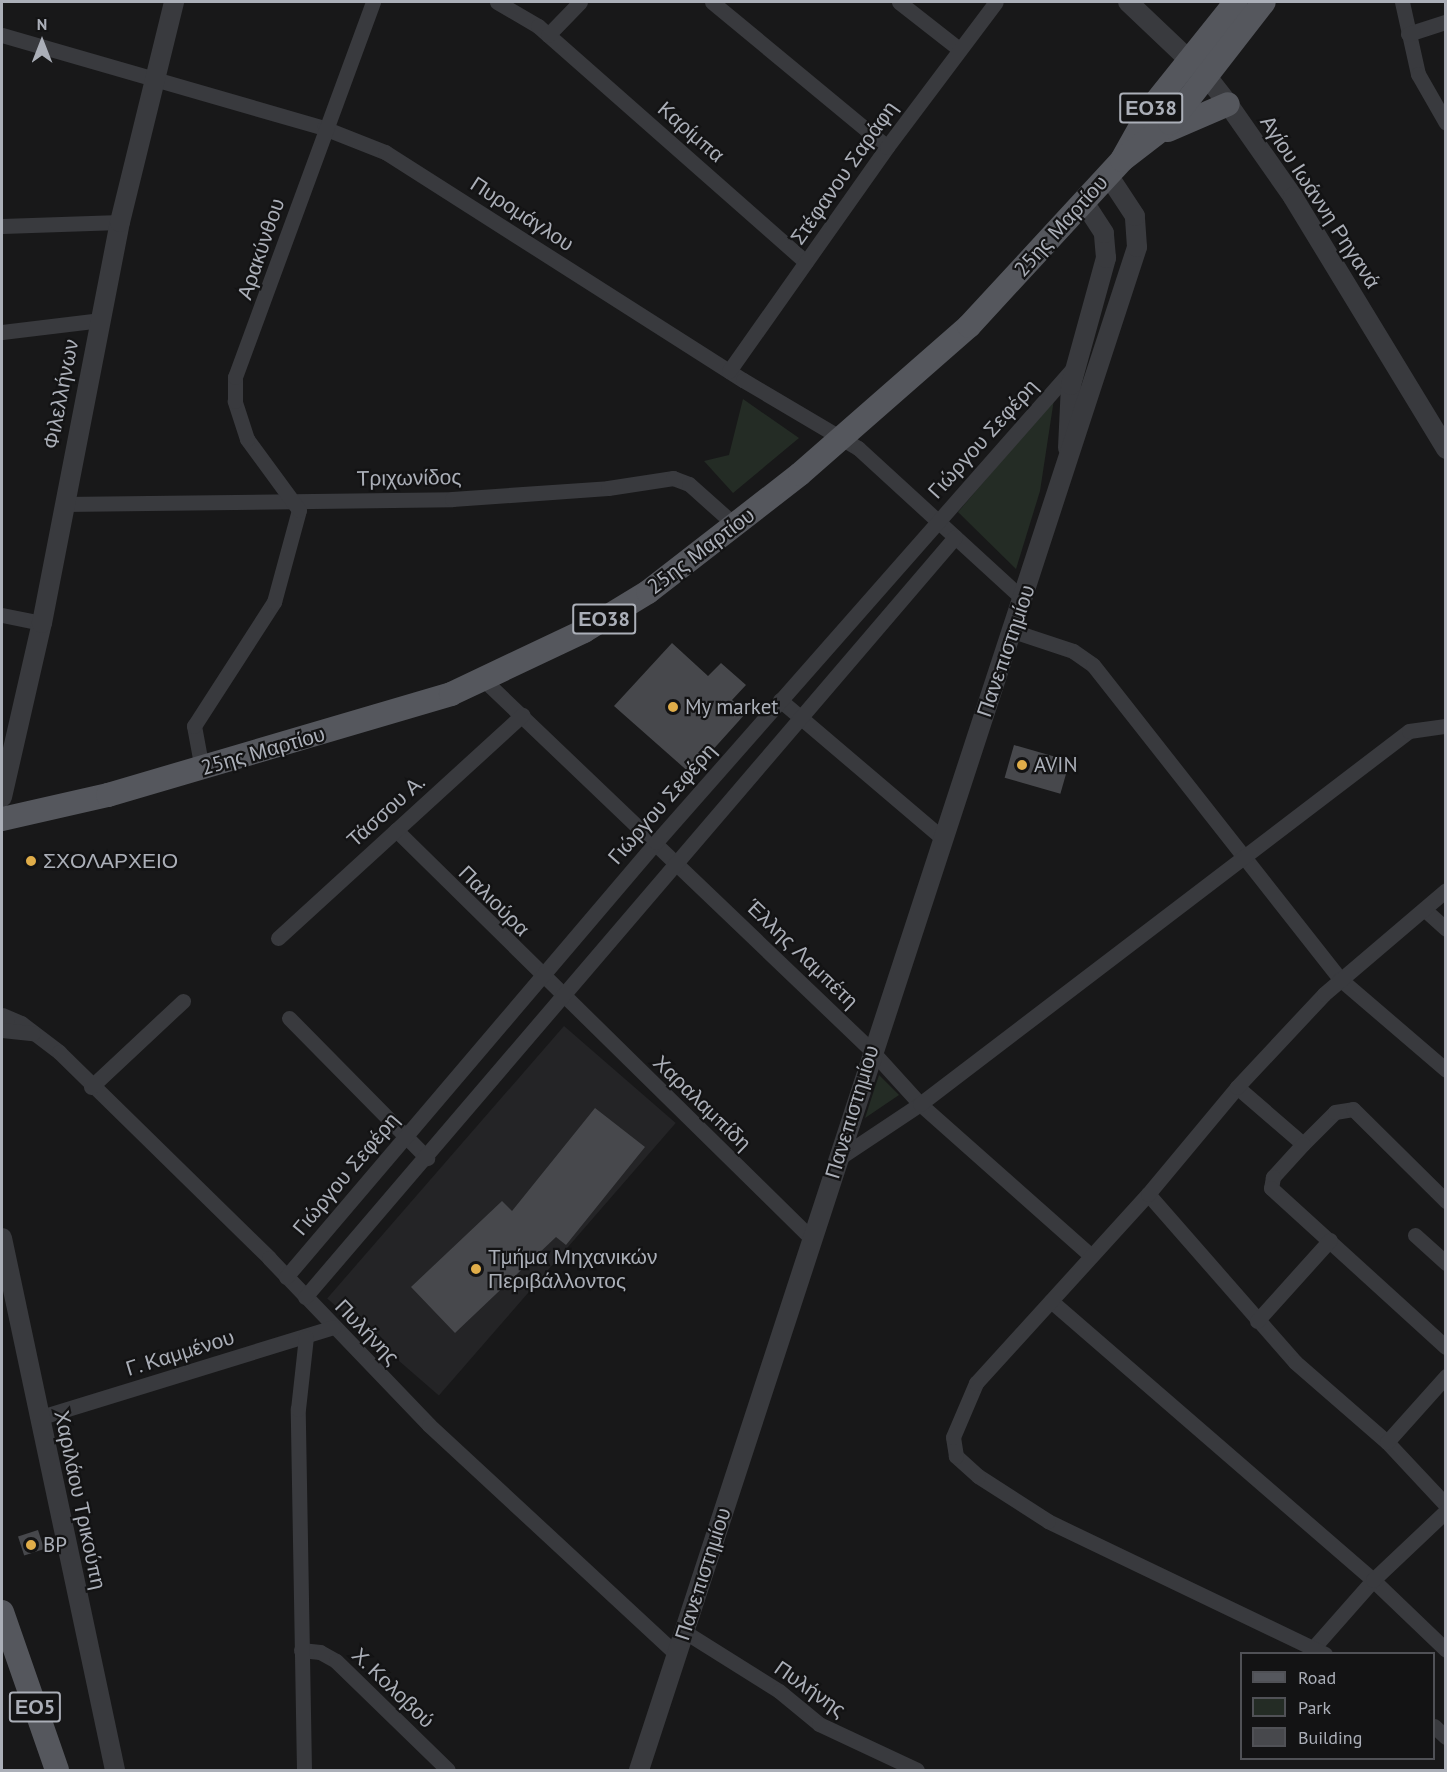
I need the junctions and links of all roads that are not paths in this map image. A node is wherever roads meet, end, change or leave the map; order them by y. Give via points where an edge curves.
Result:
1 (174, 2) edge
2 (373, 2) edge
3 (497, 2) edge
4 (563, 2) edge
5 (580, 2) edge
6 (712, 2) edge
7 (899, 2) edge
8 (996, 2) edge
9 (1128, 2) edge
10 (1236, 2) edge
11 (1264, 2) edge
12 (1402, 2) edge
13 (563, 19) junction
14 (1446, 21) edge
15 (1408, 34) junction
16 (2, 35) edge
17 (548, 35) junction
18 (959, 49) junction
19 (1189, 61) junction
20 (1208, 78) junction
21 (154, 79) junction
22 (1228, 104) junction
23 (1446, 123) edge
24 (324, 128) junction
25 (1160, 133) junction
26 (886, 147) junction
27 (1115, 168) junction
28 (1084, 202) junction
29 (120, 222) junction
30 (2, 226) edge
31 (806, 262) junction
32 (100, 320) junction
33 (2, 332) edge
34 (1076, 365) junction
35 (729, 371) junction
36 (844, 438) junction
37 (1446, 449) edge
38 (1068, 454) junction
39 (295, 500) junction
40 (63, 504) junction
41 (938, 521) junction
42 (736, 526) junction
43 (955, 537) junction
44 (1023, 599) junction
45 (2, 615) edge
46 (42, 623) junction
47 (1013, 630) junction
48 (486, 681) junction
49 (780, 700) junction
50 (522, 715) junction
51 (799, 717) junction
52 (1446, 726) edge
53 (202, 769) junction
54 (2, 797) edge
55 (2, 819) edge
56 (396, 830) junction
57 (942, 838) junction
58 (656, 842) junction
59 (1245, 856) junction
60 (675, 860) junction
61 (1446, 890) edge
62 (1425, 910) junction
63 (1446, 928) edge
64 (278, 938) dead end
65 (543, 979) junction
66 (1340, 979) junction
67 (563, 999) junction
68 (183, 1001) dead end
69 (2, 1015) edge
70 (290, 1018) dead end
71 (2, 1030) edge
72 (33, 1033) junction
73 (871, 1050) junction
74 (1446, 1070) edge
75 (91, 1087) junction
76 (1238, 1087) junction
77 (920, 1104) junction
78 (405, 1137) junction
79 (1303, 1144) junction
80 (427, 1158) junction
81 (839, 1158) junction
82 (1148, 1194) junction
83 (1446, 1201) edge
84 (1415, 1235) dead end
85 (810, 1237) junction
86 (2, 1238) edge
87 (1330, 1240) junction
88 (1090, 1255) junction
89 (1446, 1263) edge
90 (286, 1277) junction
91 (305, 1297) junction
92 (1051, 1301) junction
93 (1257, 1321) junction
94 (333, 1327) junction
95 (306, 1337) junction
96 (1446, 1347) edge
97 (1446, 1376) edge
98 (39, 1418) junction
99 (1387, 1442) junction
100 (1446, 1505) edge
101 (1446, 1511) edge
102 (1373, 1580) junction
103 (2, 1612) edge
104 (685, 1632) junction
105 (8, 1645) edge
106 (301, 1650) junction
107 (1319, 1650) edge
108 (1446, 1650) edge
109 (677, 1655) junction
110 (57, 1770) edge
111 (115, 1770) edge
112 (304, 1770) edge
113 (448, 1770) edge
114 (639, 1770) edge
115 (917, 1770) edge

1 - 21 street, Φιλελλήνων
2 - 24 street, Αρακύνθου
3 - 17 street, Καρίμπα
4 - 13 street
5 - 13 street
6 - 26 street
7 - 18 street
8 - 18 street, Στέφανου Σαράφη
9 - 19 street, Αγίου Ιωάννη Ρηγανά
10 - 19 main road, ΕΟ38
11 - 20 main road, ΕΟ38
12 - 15 street
13 - 17 street
14 - 15 street
15 - 23 street via 1418,74
16 - 21 street, Πυρομάγλου
17 - 31 street, Καρίμπα
18 - 26 street, Στέφανου Σαράφη
19 - 20 street, Αγίου Ιωάννη Ρηγανά
19 - 27 main road, ΕΟ38 via 1150,108
20 - 22 street, Αγίου Ιωάννη Ρηγανά
20 - 25 main road, ΕΟ38
21 - 24 street, Πυρομάγλου
21 - 29 street, Φιλελλήνων
22 - 25 main road
22 - 37 street, Αγίου Ιωάννη Ρηγανά via 1299,207
24 - 35 street, Πυρομάγλου via 385,152
24 - 39 street, Αρακύνθου via 234,390 247,439
25 - 27 main road, ΕΟ38
26 - 31 street, Στέφανου Σαράφη
27 - 28 main road, 25ης Μαρτίου / ΕΟ38
27 - 38 street, Πανεπιστημίου via 1135,216 1137,247 1090,401
28 - 34 street, Πανεπιστημίου via 1104,233 1106,258
28 - 36 main road, 25ης Μαρτίου / ΕΟ38 via 969,327
29 - 30 street
29 - 32 street, Φιλελλήνων
31 - 35 street, Στέφανου Σαράφη
32 - 33 street
32 - 40 street, Φιλελλήνων
34 - 38 street, Πανεπιστημίου via 1068,409
34 - 41 street, Γιώργου Σεφέρη
35 - 36 street, Πυρομάγλου
36 - 41 street, Πυρομάγλου
36 - 42 main road, 25ης Μαρτίου / ΕΟ38
38 - 44 street, Πανεπιστημίου
39 - 40 street, Τριχωνίδος
39 - 42 street, Τριχωνίδος via 524,496 673,478 689,484
39 - 53 street via 299,510 296,535 274,602 194,726
40 - 46 street, Φιλελλήνων
41 - 43 street, Πυρομάγλου
41 - 49 street, Γιώργου Σεφέρη
42 - 48 main road, 25ης Μαρτίου / ΕΟ38 via 638,599
43 - 44 street, Πυρομάγλου
43 - 51 street
44 - 47 street, Πανεπιστημίου
45 - 46 street
46 - 54 street, Φιλελλήνων
47 - 57 street, Πανεπιστημίου
47 - 59 street via 1073,651 1093,665
48 - 50 street, Έλλης Λαμπέτη
48 - 53 main road, 25ης Μαρτίου / ΕΟ38
49 - 51 street
49 - 58 street, Γιώργου Σεφέρη
50 - 56 street, Τάσσου Α.
50 - 58 street, Έλλης Λαμπέτη
51 - 57 street
51 - 60 street
52 - 59 street via 1409,731
53 - 55 main road, 25ης Μαρτίου / ΕΟ38
56 - 64 street, Τάσσου Α.
56 - 65 street, Παλιούρα
57 - 73 street, Πανεπιστημίου
58 - 60 street, Έλλης Λαμπέτη
58 - 65 street, Γιώργου Σεφέρη
59 - 66 street
59 - 77 street
60 - 67 street
60 - 73 street, Έλλης Λαμπέτη
61 - 62 street
62 - 63 street
62 - 66 street
65 - 67 street, Παλιούρα
65 - 78 street, Γιώργου Σεφέρη
66 - 74 street
66 - 76 street
67 - 80 street
67 - 85 street, Χαραλαμπίδη
68 - 75 street
69 - 72 street, Πυλήνης
70 - 78 street
71 - 72 street
72 - 75 street, Πυλήνης via 59,1052
73 - 77 street, Έλλης Λαμπέτη
73 - 81 street, Πανεπιστημίου
75 - 90 street, Πυλήνης
76 - 79 street
76 - 82 street
77 - 81 street
77 - 88 street, Έλλης Λαμπέτη
78 - 80 street
78 - 90 street, Γιώργου Σεφέρη
79 - 83 street via 1335,1112 1353,1109
79 - 87 street via 1273,1177 1271,1188
80 - 91 street
81 - 85 street, Πανεπιστημίου
82 - 88 street
82 - 93 street
84 - 89 street
85 - 104 street, Πανεπιστημίου
86 - 98 street, Χαριλάου Τρικούπη
87 - 93 street
87 - 96 street
88 - 92 street
90 - 91 street, Πυλήνης
91 - 94 street, Πυλήνης
92 - 102 street
92 - 107 street via 966,1397 953,1437 956,1456 978,1476 1048,1521
93 - 99 street via 1295,1362
94 - 95 street, Γ. Καμμένου
94 - 109 street, Πυλήνης via 429,1425
95 - 98 street, Γ. Καμμένου
95 - 106 street via 298,1409
97 - 99 street
98 - 111 street, Χαριλάου Τρικούπη
99 - 100 street
101 - 102 street
102 - 107 street
102 - 108 street
103 - 105 main road, ΕΟ5
104 - 109 street, Πανεπιστημίου
104 - 115 street, Πυλήνης via 779,1691 819,1724
105 - 110 main road, ΕΟ5
106 - 112 street
106 - 113 street, Χ. Κολοβού via 320,1652 336,1660
109 - 114 street, Πανεπιστημίου

